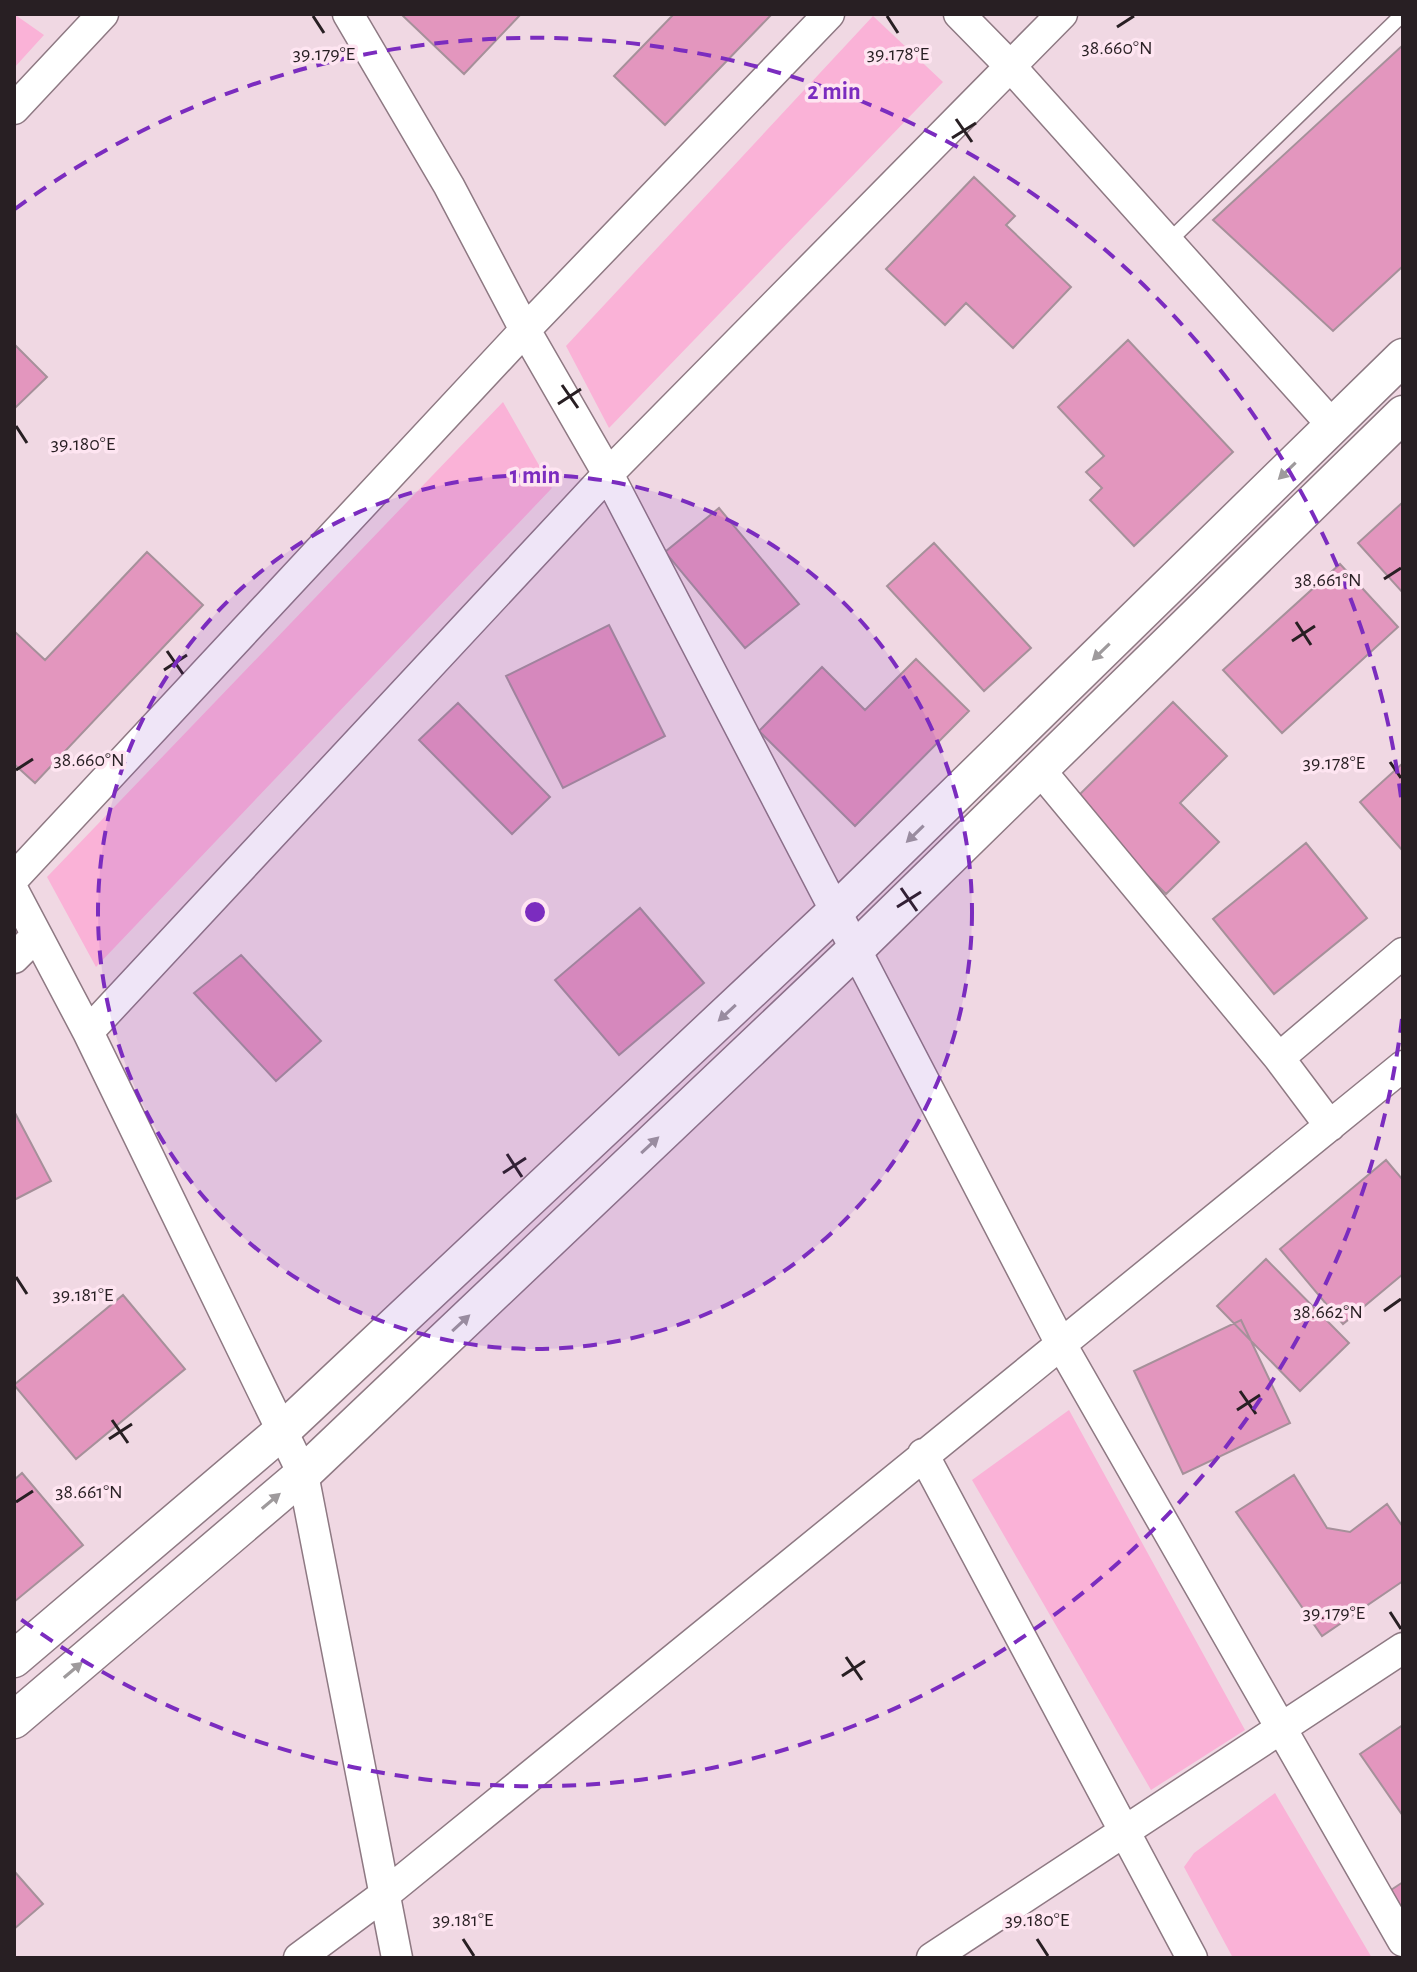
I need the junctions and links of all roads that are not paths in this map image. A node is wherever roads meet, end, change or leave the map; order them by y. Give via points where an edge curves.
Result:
1 (103, 14) edge
2 (348, 14) edge
3 (829, 14) edge
4 (959, 14) edge
5 (1062, 14) edge
6 (1403, 14) edge
7 (1011, 67) junction
8 (14, 109) edge
9 (1168, 242) junction
10 (525, 330) junction
11 (1403, 357) edge
12 (1403, 414) edge
13 (1333, 426) junction
14 (608, 474) junction
15 (1040, 770) junction
16 (14, 878) edge
17 (14, 892) edge
18 (836, 911) junction
19 (36, 936) junction
20 (856, 949) junction
21 (1403, 953) edge
22 (14, 958) edge
23 (88, 1032) junction
24 (1279, 1058) junction
25 (1403, 1066) edge
26 (1330, 1126) junction
27 (1062, 1346) junction
28 (282, 1431) junction
29 (923, 1454) junction
30 (303, 1474) junction
31 (1403, 1648) edge
32 (14, 1659) edge
33 (14, 1720) edge
34 (1281, 1728) junction
35 (1127, 1830) junction
36 (384, 1895) junction
37 (1403, 1941) edge
38 (299, 1958) edge
39 (397, 1958) edge
40 (932, 1958) edge
41 (1192, 1958) edge

1 - 8 street
2 - 10 street via 449,186
3 - 10 street
4 - 7 street
5 - 7 street
6 - 9 lane
7 - 9 street
7 - 14 street
9 - 13 street
10 - 14 street
10 - 16 street
11 - 13 street
12 - 15 street
13 -> 18 street
14 - 18 street
14 - 23 street
15 - 20 street
15 - 24 street
17 - 19 street
18 - 20 street
18 -> 28 street
19 - 22 street
19 - 23 street
20 - 27 street
30 -> 20 street
21 - 24 street
23 - 28 street
24 - 26 street
25 - 26 street
26 - 27 street
27 - 29 street
27 - 34 street
28 - 30 street
28 - 32 street
29 - 35 street
29 - 36 street
33 -> 30 street
30 - 36 street
31 - 34 street
34 - 35 street
34 - 37 street
35 - 40 street
35 - 41 street
36 - 38 street
36 - 39 street

